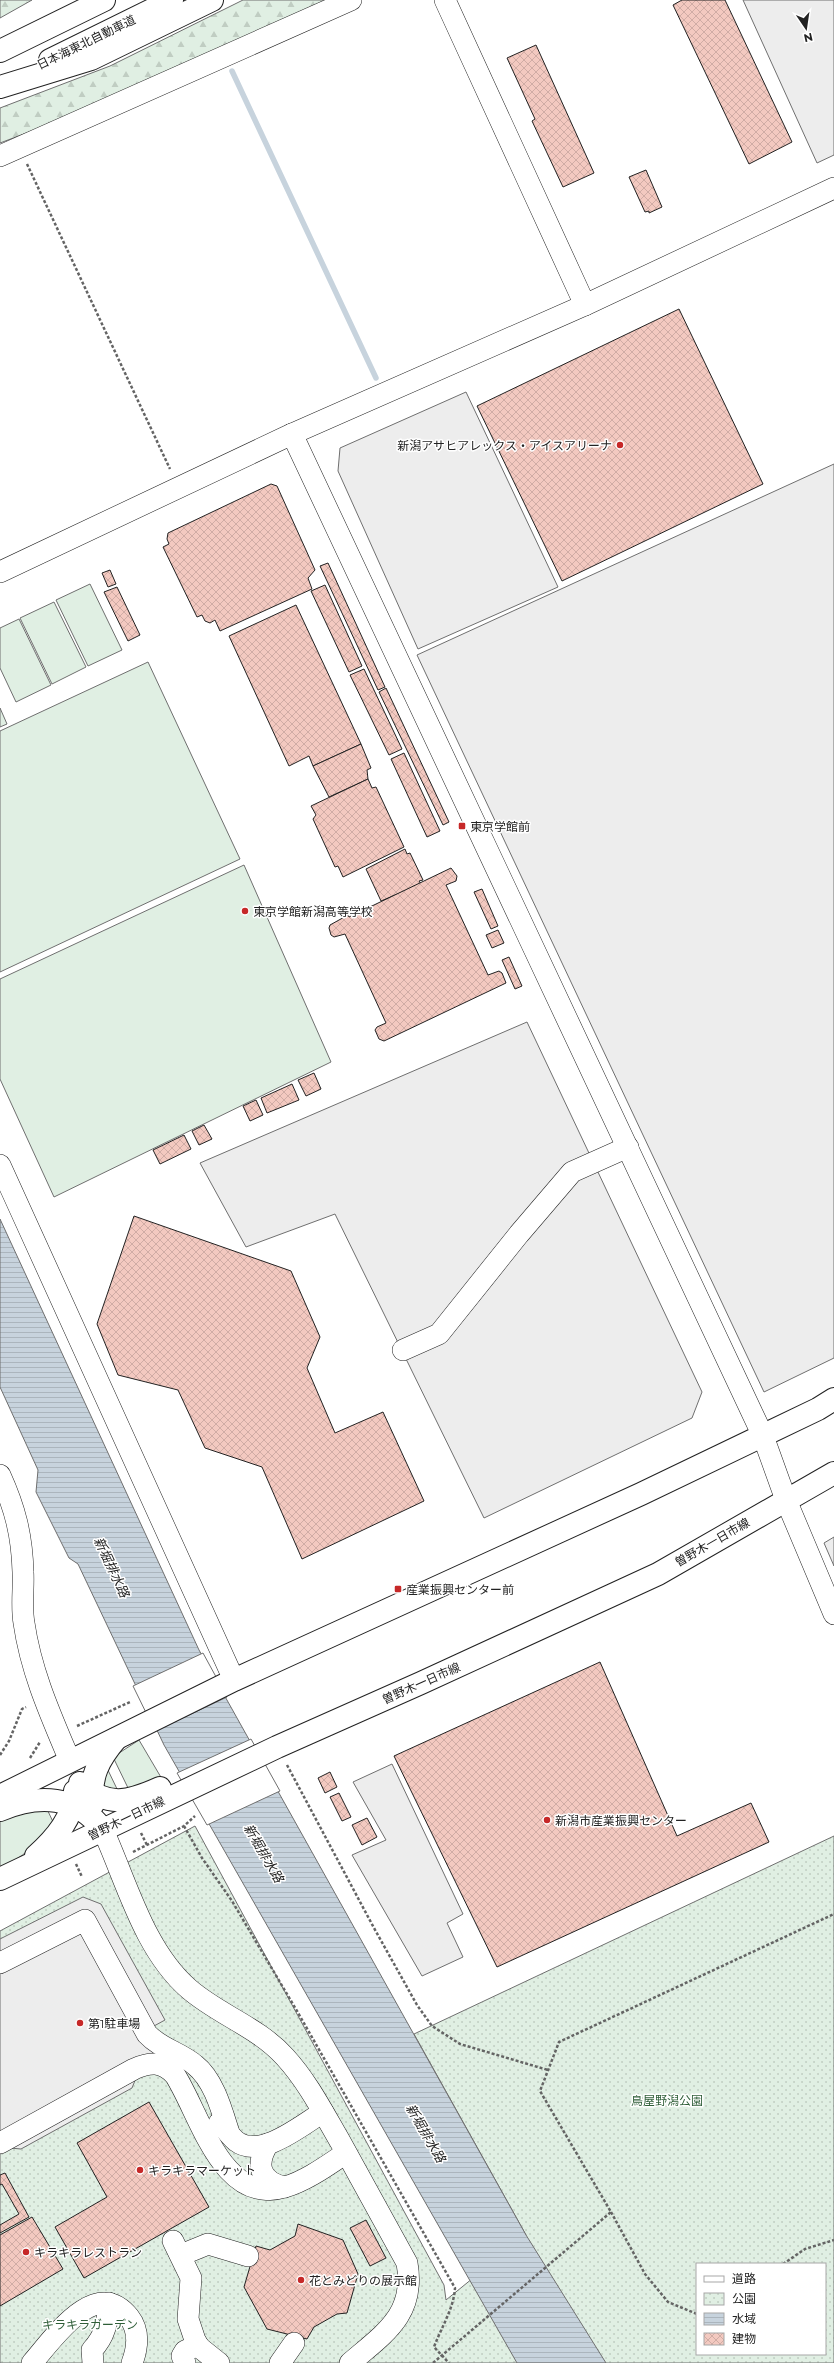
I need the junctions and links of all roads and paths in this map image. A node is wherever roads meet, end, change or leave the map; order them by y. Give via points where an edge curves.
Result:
1 (72, 0) edge
2 (104, 0) edge
3 (172, 0) edge
4 (212, 0) edge
5 (351, 0) edge
6 (445, 0) edge
7 (0, 42) edge
8 (0, 51) edge
9 (0, 86) edge
10 (19, 147) junction
11 (0, 156) edge
12 (834, 188) edge
13 (585, 305) junction
14 (292, 434) junction
15 (179, 488) junction
16 (0, 572) edge
17 (628, 1147) junction
18 (0, 1165) edge
19 (403, 1350) dead end
20 (834, 1399) edge
21 (763, 1436) junction
22 (834, 1473) edge
23 (2, 1480) edge
24 (786, 1500) junction
25 (834, 1614) edge
26 (232, 1682) junction
27 (42, 1693) junction
28 (130, 1702) dead end
29 (74, 1727) dead end
30 (117, 1738) junction
31 (43, 1741) dead end
32 (265, 1752) junction
33 (0, 1755) edge
34 (32, 1764) dead end
35 (179, 1786) junction
36 (80, 1787) junction
37 (0, 1796) edge
38 (0, 1810) edge
39 (195, 1816) dead end
40 (184, 1826) junction
41 (104, 1830) junction
42 (132, 1853) dead end
43 (74, 1859) dead end
44 (22, 1869) junction
45 (82, 1877) dead end
46 (0, 1880) edge
47 (834, 1914) edge
48 (0, 1963) edge
49 (548, 2070) junction
50 (323, 2112) junction
51 (0, 2143) edge
52 (268, 2144) junction
53 (346, 2153) junction
54 (284, 2188) junction
55 (611, 2212) junction
56 (834, 2240) edge
57 (248, 2256) dead end
58 (784, 2263) edge
59 (109, 2303) junction
60 (696, 2314) edge
61 (294, 2343) dead end
62 (198, 2346) junction
63 (442, 2356) junction
64 (32, 2363) edge
65 (92, 2363) edge
66 (132, 2363) edge
67 (185, 2363) edge
68 (219, 2363) edge
69 (280, 2363) edge
70 (350, 2363) edge
71 (433, 2363) edge
72 (449, 2363) edge

1 - 7 main road
2 - 8 main road
3 - 9 main road, 日本海東北自動車道
4 - 9 main road via 91,58
5 - 10 street
6 - 13 street
10 - 11 street
10 - 15 path
12 - 13 street
13 - 14 street
14 - 15 street
14 - 17 street
15 - 16 street
17 - 19 street via 572,1172 438,1334
17 - 21 street
18 - 26 street
20 - 21 main road via 818,1410
21 - 24 street
21 - 26 main road
22 - 24 main road, 曽野木一日市線
23 - 27 street via 18,1519 23,1570 23,1621
24 - 25 street
24 - 32 main road, 曽野木一日市線 via 658,1574
26 - 30 main road
27 - 33 path via 22,1709 9,1741
27 - 36 street
28 - 29 path
30 - 36 main road
30 - 36 main road via 102,1756 93,1776
31 - 34 path via 30,1757
32 - 35 main road, 曽野木一日市線
32 - 49 path via 432,2026 460,2044
35 - 36 main road via 120,1801 107,1800
35 - 41 main road, 曽野木一日市線
36 - 37 main road
36 - 38 main road via 53,1799 31,1800
36 - 41 main road via 94,1817
36 - 44 main road via 66,1822 54,1840
39 - 40 path
40 - 42 path
40 - 63 path via 298,2011 455,2288 455,2301 441,2326 434,2347
41 - 44 main road, 曽野木一日市線
41 - 50 street via 137,1909 162,1958 189,1989 267,2039 301,2077
43 - 45 path
44 - 46 main road, 曽野木一日市線
47 - 49 path via 559,2042
48 - 52 street via 85,1920 147,2034 156,2044 195,2064 204,2074 222,2110 229,2133 236,2141 247,2147 256,2148
49 - 55 path via 540,2091
50 - 52 street
50 - 53 street
51 - 54 street via 134,2069 159,2063 168,2067 178,2080 211,2144 231,2175 254,2189
52 - 54 street via 260,2159 263,2174 271,2182
53 - 54 street
53 - 70 street via 407,2263 409,2277 408,2295 401,2315
55 - 60 path via 645,2274 668,2302
55 - 63 path
56 - 58 path via 805,2249
57 - 62 street via 208,2244 177,2248 191,2278 188,2319
59 - 64 street via 92,2305 72,2318
59 - 65 street via 108,2324 104,2335 92,2350
59 - 66 street via 121,2307 133,2322 138,2341
61 - 69 street
62 - 67 street via 185,2352 182,2356
62 - 68 street
63 - 71 path
63 - 72 path

